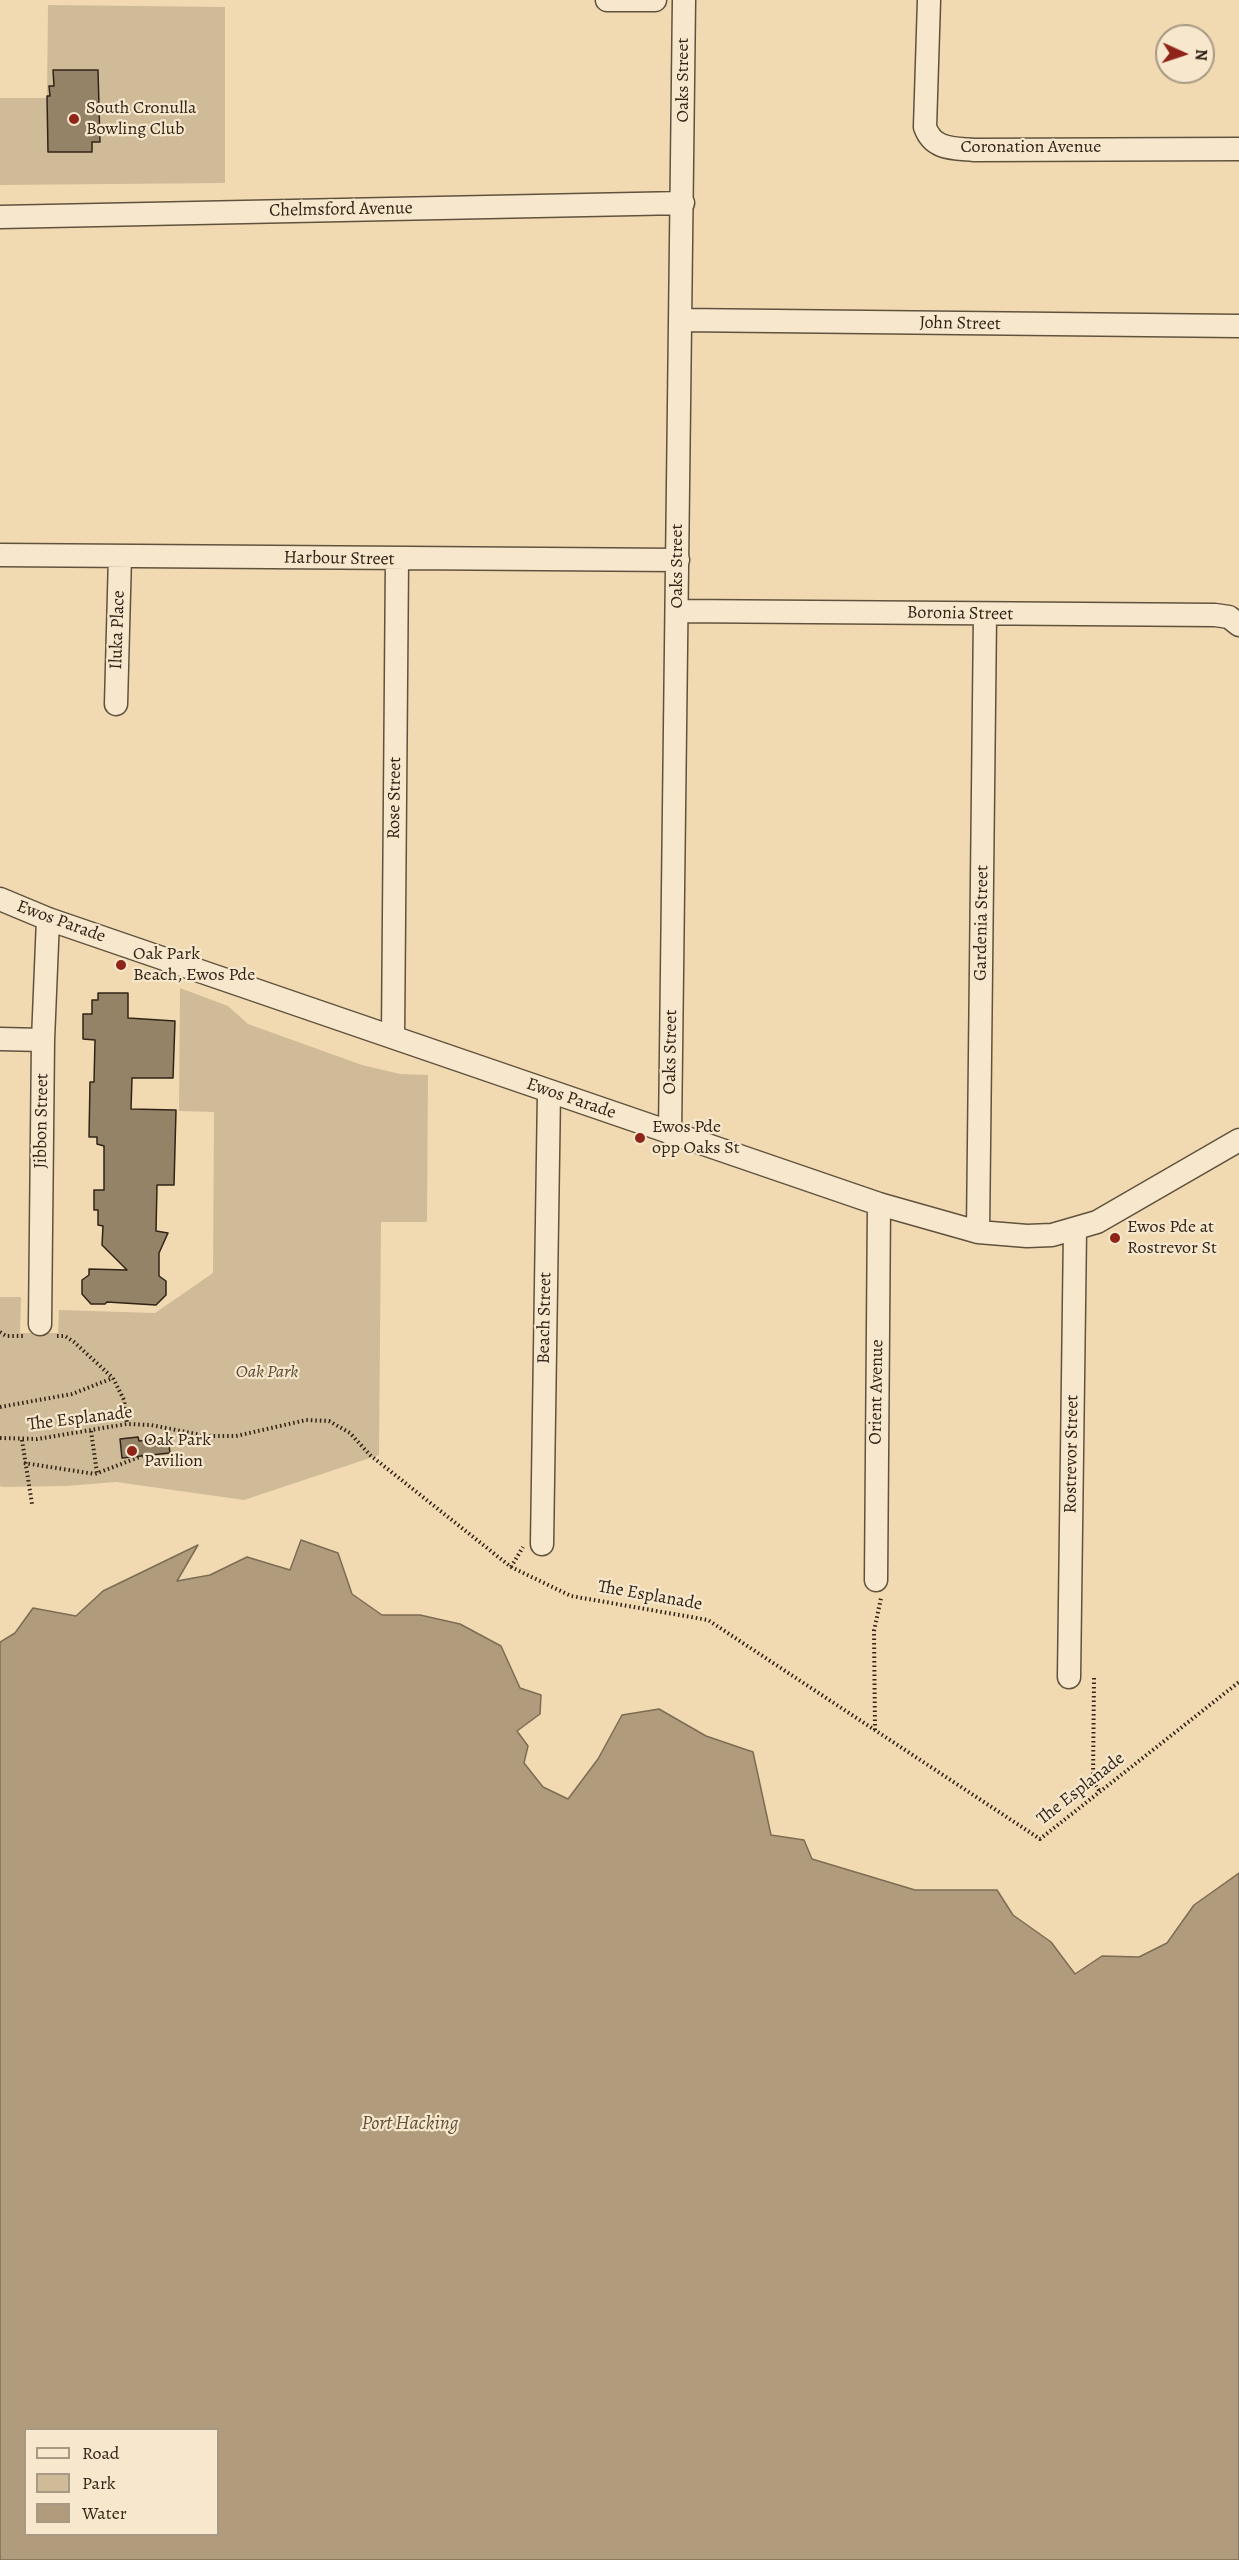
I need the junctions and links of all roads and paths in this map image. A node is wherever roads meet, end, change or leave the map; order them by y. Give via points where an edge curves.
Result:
1 (607, 0) edge
2 (656, 0) edge
3 (684, 0) edge
4 (929, 0) edge
5 (1239, 149) edge
6 (683, 204) junction
7 (0, 217) edge
8 (681, 320) junction
9 (1239, 326) edge
10 (0, 555) edge
11 (120, 556) junction
12 (397, 560) junction
13 (678, 560) junction
14 (678, 611) junction
15 (985, 615) junction
16 (1239, 625) edge
17 (116, 704) dead end
18 (0, 899) edge
19 (48, 920) junction
20 (393, 1036) junction
21 (0, 1039) edge
22 (43, 1040) junction
23 (549, 1092) junction
24 (670, 1133) junction
25 (1239, 1140) edge
26 (879, 1204) junction
27 (1075, 1230) junction
28 (978, 1232) junction
29 (0, 1332) edge
30 (41, 1332) junction
31 (112, 1378) junction
32 (0, 1407) edge
33 (127, 1424) junction
34 (91, 1431) junction
35 (0, 1438) edge
36 (22, 1440) junction
37 (142, 1456) dead end
38 (24, 1463) junction
39 (97, 1473) junction
40 (32, 1504) dead end
41 (542, 1544) dead end
42 (876, 1580) joint
43 (1069, 1677) dead end
44 (1094, 1678) dead end
45 (1239, 1682) edge
46 (875, 1731) junction
47 (1100, 1792) junction

1 - 2 street
3 - 6 street, Oaks Street
4 - 5 street, Coronation Avenue via 925,127 928,137 941,147
6 - 7 street, Chelmsford Avenue
6 - 8 street, Oaks Street
8 - 9 street, John Street
8 - 13 street, Oaks Street
10 - 11 street, Harbour Street
11 - 12 street, Harbour Street
11 - 17 street, Iluka Place
12 - 13 street, Harbour Street
12 - 20 street, Rose Street
13 - 14 street, Oaks Street
14 - 15 street, Boronia Street
14 - 24 street, Oaks Street
15 - 16 street, Boronia Street via 1215,615 1229,617
15 - 28 street, Gardenia Street
18 - 19 street, Ewos Parade
19 - 20 street, Ewos Parade
19 - 22 street, Jibbon Street
20 - 23 street, Ewos Parade
21 - 22 street
22 - 30 street, Jibbon Street
23 - 24 street, Ewos Parade
23 - 41 street, Beach Street
24 - 26 street, Ewos Parade
25 - 27 street, Ewos Parade via 1117,1212
26 - 28 street, Ewos Parade
26 - 42 street, Orient Avenue
27 - 28 street, Ewos Parade via 1027,1236
27 - 43 street, Rostrevor Street
29 - 30 path via 6,1336
30 - 31 path via 65,1336
31 - 32 path via 72,1394
31 - 33 path via 124,1400
33 - 34 path, The Esplanade
33 - 46 path, The Esplanade via 221,1437 306,1420 330,1421 350,1433 370,1455 511,1567 570,1596 708,1620
34 - 36 path, The Esplanade
34 - 39 path
35 - 36 path, The Esplanade
36 - 38 path
37 - 39 path
38 - 39 path
38 - 40 path
42 - 46 path via 882,1602 874,1631
44 - 47 path via 1093,1781
45 - 47 path, The Esplanade
46 - 47 path, The Esplanade via 1040,1839

